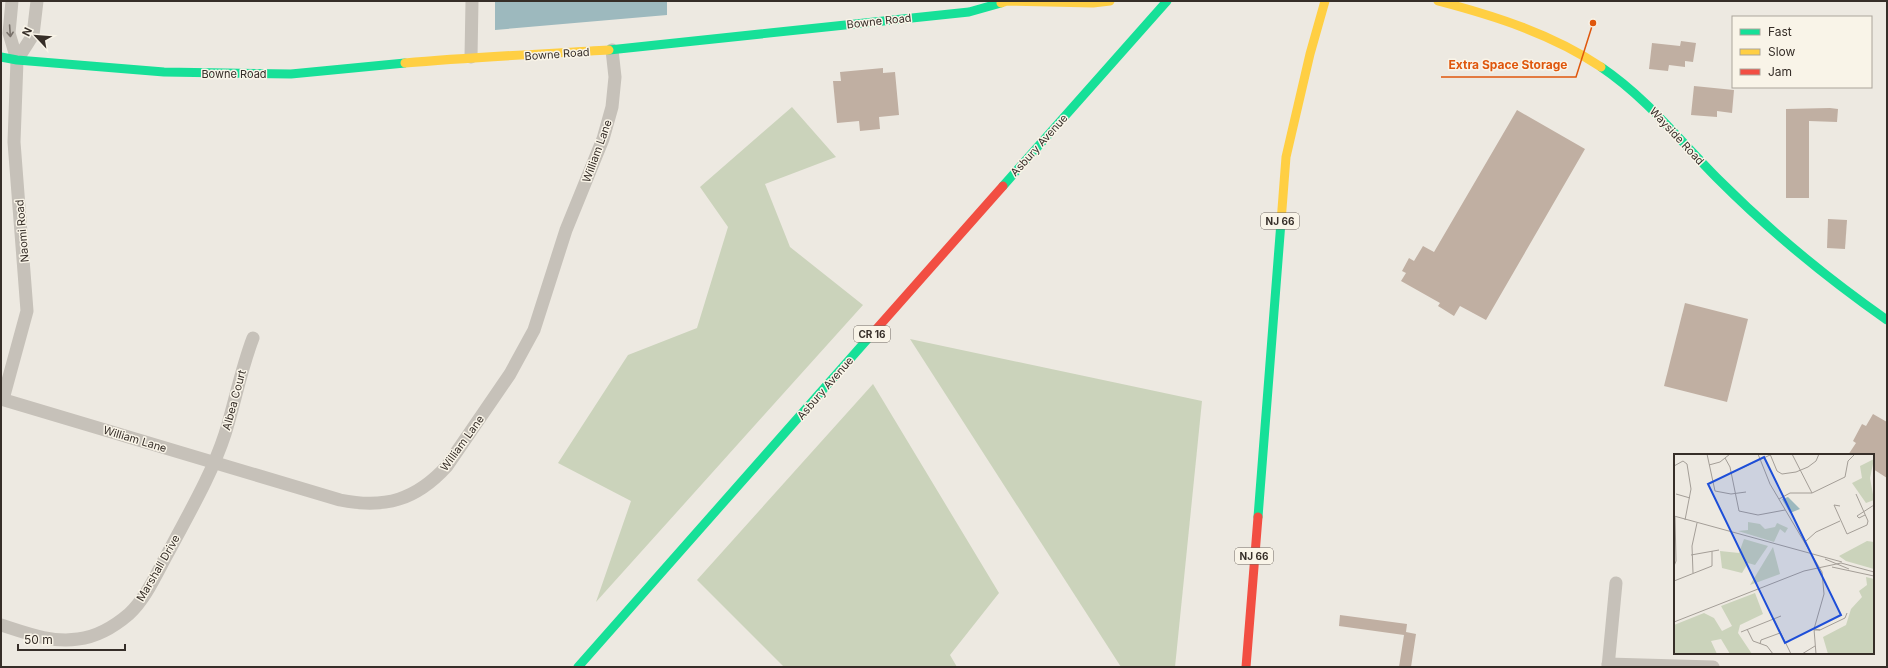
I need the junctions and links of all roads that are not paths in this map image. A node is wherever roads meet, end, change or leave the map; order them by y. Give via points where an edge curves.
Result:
1 (12, 1) edge
2 (37, 1) edge
3 (472, 1) edge
4 (1007, 1) edge
5 (1110, 1) edge
6 (1167, 1) edge
7 (1325, 1) edge
8 (1438, 1) edge
9 (612, 50) junction
10 (1, 57) edge
11 (471, 57) junction
12 (17, 60) junction
13 (1887, 320) edge
14 (253, 338) dead end
15 (2, 399) edge
16 (213, 462) junction
17 (1616, 582) dead end
18 (1, 625) edge
19 (1608, 666) edge
20 (578, 667) edge
21 (1246, 667) edge
22 (1713, 667) edge

1 -> 12 street via 9,32
2 - 12 street via 33,35
3 - 11 street
4 - 5 main road, Bowne Road via 1093,4
4 - 9 main road, Bowne Road via 969,12
6 - 20 main road, Asbury Avenue / CR 16
7 - 21 main road, NJ 66 via 1286,157
8 - 13 main road, Wayside Road via 1469,8 1553,40 1616,76 1770,229 1844,290
9 - 11 main road, Bowne Road
9 - 16 street, William Lane via 615,84 603,139 566,230 534,330 510,374 447,466 436,478 405,498 382,503 356,503
10 - 12 main road, Bowne Road
11 - 12 main road, Bowne Road via 283,74 164,72
12 - 15 street, Naomi Road via 14,142 27,311
14 - 16 street, Albea Court via 224,435
15 - 16 street, William Lane
16 - 18 street, Marshall Drive via 199,494 144,596 121,621 94,635 59,640 38,637
17 - 19 street
19 - 22 street

